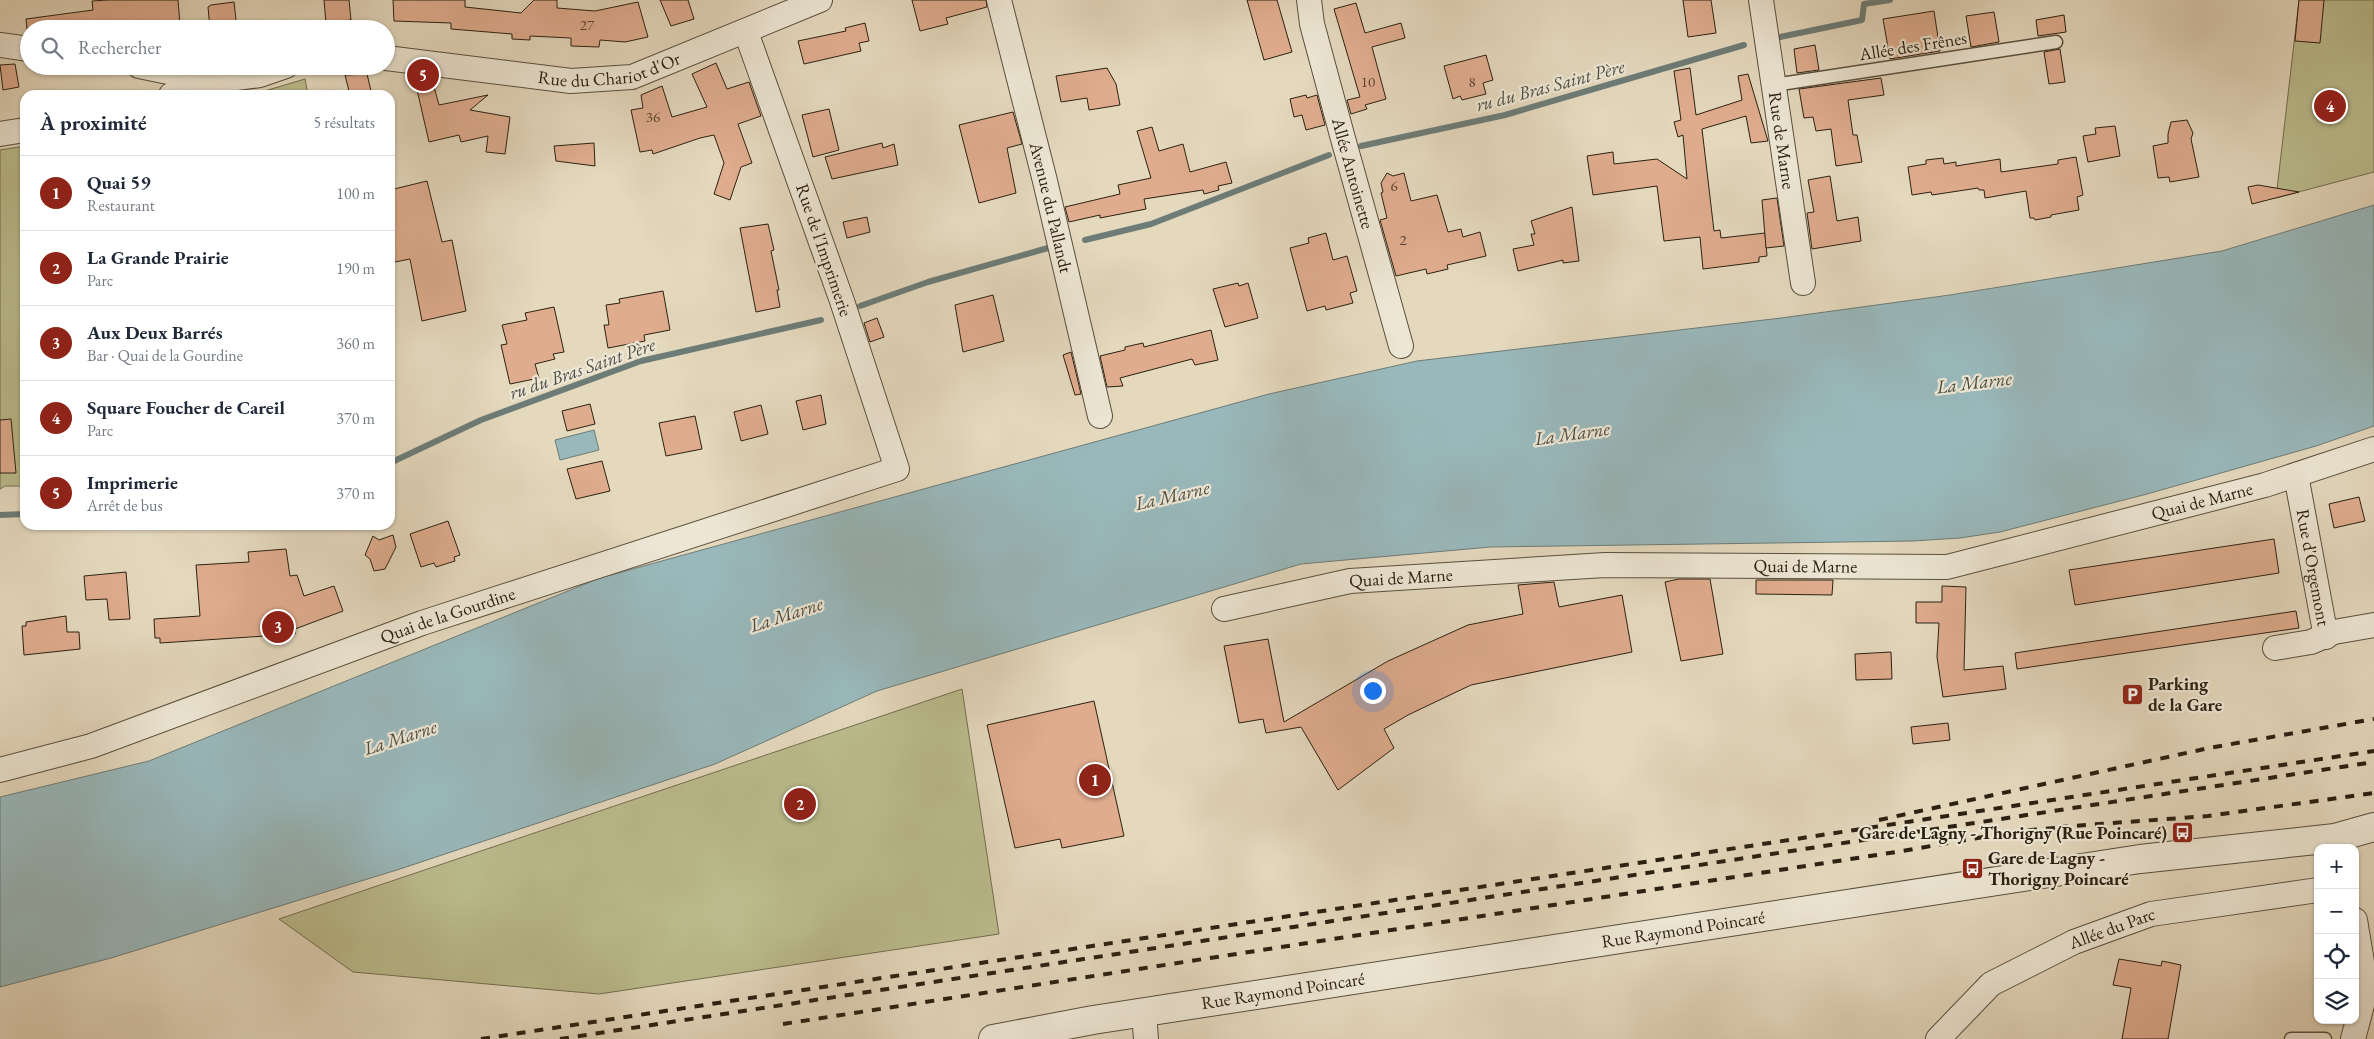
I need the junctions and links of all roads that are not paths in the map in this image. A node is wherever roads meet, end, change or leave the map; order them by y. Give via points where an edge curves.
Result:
1 (820, 0) edge
2 (999, 0) edge
3 (1308, 0) edge
4 (1761, 0) edge
5 (746, 32) junction
6 (2056, 42) dead end
7 (0, 45) edge
8 (20, 48) edge
9 (395, 59) edge
10 (184, 75) edge
11 (260, 75) edge
12 (214, 81) junction
13 (1774, 85) junction
14 (186, 90) edge
15 (20, 131) edge
16 (0, 134) edge
17 (1803, 283) dead end
18 (1401, 346) dead end
19 (1100, 416) dead end
20 (2374, 449) edge
21 (897, 468) joint
22 (2296, 475) junction
23 (1224, 609) dead end
24 (2374, 626) edge
25 (2326, 637) junction
26 (2275, 648) dead end
27 (0, 770) edge
28 (2374, 827) edge
29 (2336, 843) edge
30 (2314, 891) edge
31 (2357, 934) edge
32 (1145, 1026) edge
33 (993, 1039) edge
34 (1938, 1039) edge
35 (2290, 1039) edge
36 (2325, 1039) edge
37 (2353, 1039) edge

1 - 5 street, Rue du Chariot d'Or
2 - 19 street, Avenue du Pallandt
3 - 18 street, Allée Antoinette
4 - 13 street, Rue de Marne
5 - 9 street, Rue du Chariot d'Or via 632,77 571,81
5 - 21 street, Rue de l'Imprimerie via 842,301
6 - 13 lane, Allée des Frênes
7 - 8 street
10 - 12 street
11 - 12 street
12 - 14 street
13 - 17 street, Rue de Marne
15 - 16 street
20 - 22 street, Quai de Marne
21 - 27 street, Quai de la Gourdine via 422,623 91,746
22 - 23 street, Quai de Marne via 1948,567 1605,565 1350,581
22 - 25 street, Rue d'Orgemont
24 - 25 street via 2334,632
25 - 26 street, Rue d'Orgemont
28 - 29 street, Rue Raymond Poincaré
29 - 32 street, Rue Raymond Poincaré via 2140,859
30 - 34 street, Allée du Parc via 2151,914 2074,942 1991,984
31 - 37 street via 2362,962 2362,1005
32 - 33 street, Rue Raymond Poincaré via 1043,1028
35 - 36 lane

